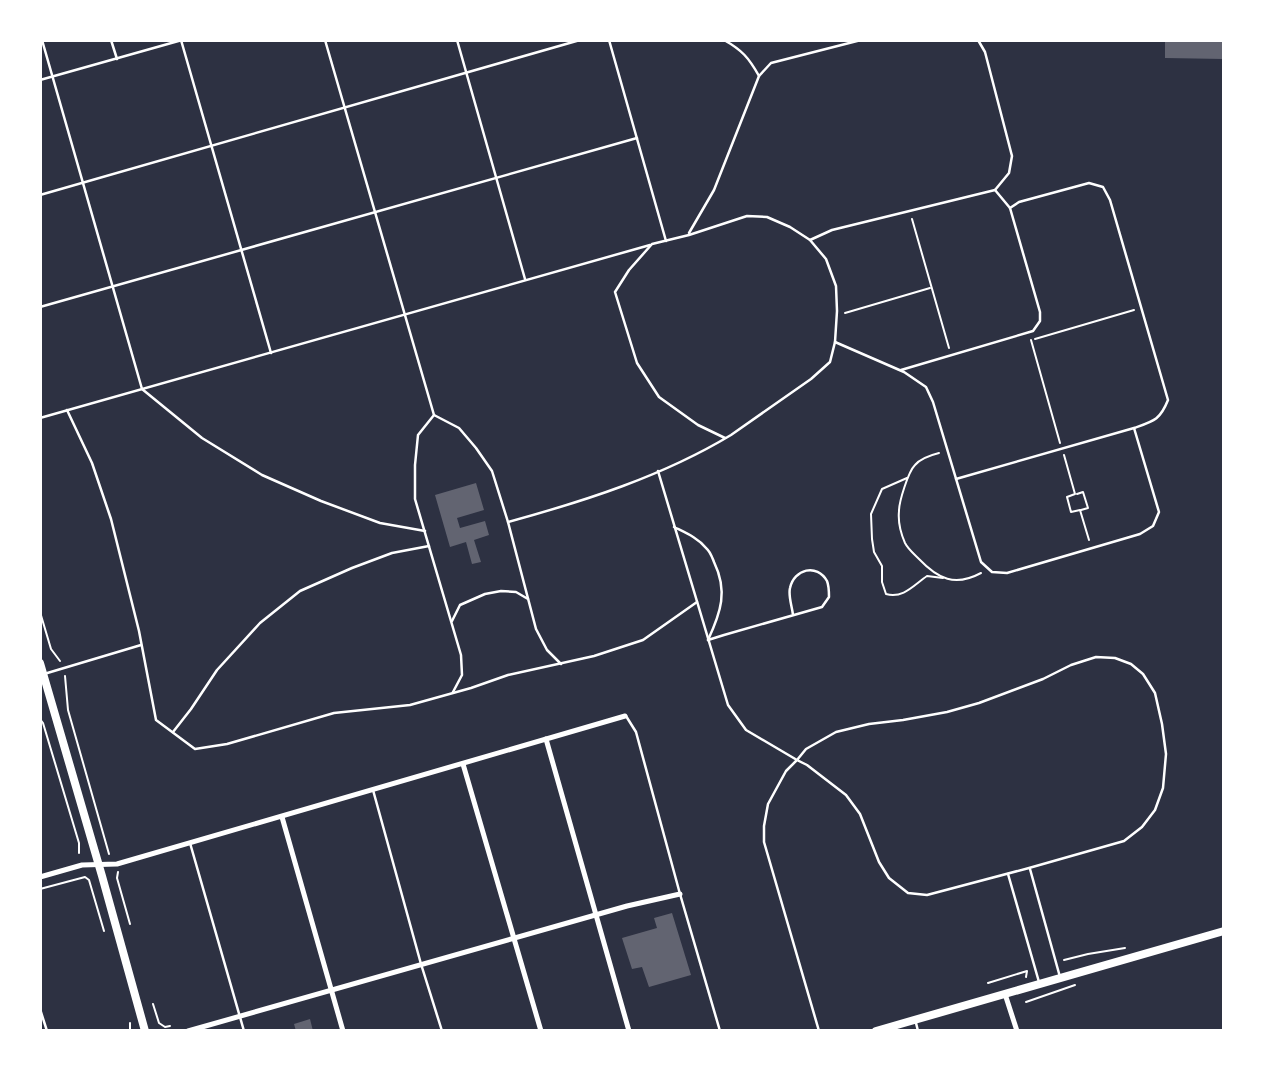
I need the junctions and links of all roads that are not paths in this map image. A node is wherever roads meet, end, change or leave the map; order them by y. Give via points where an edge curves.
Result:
1 (42, 40) edge
2 (111, 40) edge
3 (182, 40) edge
4 (325, 40) edge
5 (457, 40) edge
6 (580, 40) edge
7 (609, 40) edge
8 (724, 40) edge
9 (832, 40) edge
10 (862, 40) edge
11 (978, 40) edge
12 (834, 47) junction
13 (117, 59) junction
14 (466, 73) junction
15 (759, 76) junction
16 (52, 77) junction
17 (40, 80) edge
18 (344, 108) junction
19 (636, 138) junction
20 (211, 146) junction
21 (496, 178) junction
22 (83, 183) junction
23 (995, 191) junction
24 (40, 195) edge
25 (1010, 208) junction
26 (374, 212) junction
27 (689, 235) junction
28 (810, 240) junction
29 (666, 241) junction
30 (652, 244) junction
31 (241, 250) junction
32 (526, 280) junction
33 (112, 287) junction
34 (40, 307) edge
35 (404, 315) junction
36 (835, 342) junction
37 (271, 353) junction
38 (901, 370) junction
39 (142, 389) junction
40 (67, 410) junction
41 (433, 415) junction
42 (40, 418) edge
43 (1134, 428) junction
44 (725, 438) junction
45 (658, 471) junction
46 (956, 479) junction
47 (508, 522) junction
48 (674, 527) junction
49 (425, 531) junction
50 (429, 546) junction
51 (528, 599) junction
52 (697, 602) junction
53 (793, 615) junction
54 (451, 622) junction
55 (708, 640) junction
56 (142, 645) junction
57 (40, 663) edge
58 (561, 664) junction
59 (41, 675) edge
60 (452, 694) junction
61 (625, 716) joint
62 (173, 732) junction
63 (546, 739) junction
64 (797, 760) junction
65 (463, 764) junction
66 (373, 790) junction
67 (282, 817) junction
68 (190, 843) junction
69 (99, 864) junction
70 (1030, 868) junction
71 (1008, 874) junction
72 (40, 877) edge
73 (680, 894) junction
74 (596, 915) junction
75 (1224, 931) edge
76 (514, 938) junction
77 (421, 964) junction
78 (1060, 977) junction
79 (1039, 983) junction
80 (332, 990) junction
81 (1005, 993) junction
82 (40, 1009) edge
83 (240, 1016) junction
84 (915, 1019) junction
85 (47, 1031) edge
86 (145, 1031) edge
87 (188, 1031) edge
88 (244, 1031) edge
89 (343, 1031) edge
90 (442, 1031) edge
91 (541, 1031) edge
92 (629, 1031) edge
93 (720, 1031) edge
94 (819, 1031) edge
95 (876, 1031) edge
96 (918, 1031) edge
97 (1017, 1031) edge

1 - 16 lane
2 - 13 lane
3 - 13 lane
3 - 20 lane
4 - 18 lane
5 - 14 lane
6 - 14 lane
7 - 19 lane
8 - 15 lane via 739,48
9 - 12 lane
10 - 12 lane
11 - 23 lane via 1012,156 1009,173
12 - 15 lane via 771,63
13 - 16 lane
14 - 18 lane
14 - 21 lane
15 - 27 lane via 714,190
16 - 17 lane
16 - 22 lane
18 - 20 lane
18 - 26 lane
19 - 21 lane
19 - 29 lane
20 - 22 lane
20 - 31 lane
21 - 26 lane
21 - 32 lane
22 - 24 lane
22 - 33 lane
23 - 25 lane
23 - 28 lane via 832,230
25 - 38 lane via 1040,321 1033,331
25 - 43 lane via 1089,183 1103,187 1168,400 1161,416
26 - 31 lane
26 - 35 lane
27 - 28 lane via 747,216 767,218
27 - 29 lane
28 - 36 lane via 826,259 836,286
29 - 30 lane
30 - 32 lane
30 - 44 lane via 615,292 636,363 659,397
31 - 33 lane
31 - 37 lane
32 - 35 lane
33 - 34 lane
33 - 39 lane
35 - 37 lane
35 - 41 lane
36 - 38 lane
36 - 44 lane via 830,362 811,379
37 - 39 lane
38 - 46 lane via 926,387
39 - 40 lane
39 - 49 lane via 202,438 262,475 380,523
40 - 42 lane
40 - 56 lane via 111,519
41 - 47 lane via 459,428 476,448 492,471
41 - 49 lane via 418,435 415,465 415,499
43 - 46 lane
43 - 46 lane via 1159,512 1153,527 1007,573 992,572 981,562
44 - 45 lane
45 - 47 lane via 573,504
45 - 48 lane
47 - 51 lane
48 - 52 lane
48 - 55 lane via 707,548 719,573 723,589 719,617
49 - 50 lane
50 - 54 lane
50 - 62 lane via 392,552 300,591 260,623 217,670
51 - 54 lane via 516,592 485,594 460,605
51 - 58 lane via 536,629
52 - 55 lane
52 - 58 lane via 643,640
53 - 53 lane via 822,607 829,597 828,583 820,573 807,570 796,574 789,595
53 - 55 lane
54 - 60 lane via 462,675
55 - 64 lane via 728,705 740,722
56 - 59 lane
56 - 62 lane via 156,720
57 - 59 main road
58 - 60 lane
59 - 69 main road
60 - 62 lane via 410,705 334,713 195,749
61 - 63 street
61 - 73 lane via 636,732
63 - 65 street
63 - 74 street
64 - 70 lane via 806,749 836,732 979,703 1096,657 1131,664 1154,693 1162,724 1166,754 1163,788 1155,810 1124,841
64 - 71 lane via 846,795 860,814 889,878 908,893 927,895
64 - 94 lane via 768,804 764,842
65 - 66 street
65 - 76 street
66 - 67 street
66 - 77 lane
67 - 68 street
67 - 80 street
68 - 69 street via 117,864
68 - 83 lane
69 - 72 street
69 - 86 main road
70 - 71 lane
70 - 78 lane
71 - 79 lane
73 - 74 street
73 - 93 lane
74 - 76 street
74 - 92 street
75 - 78 main road
76 - 77 street
76 - 91 street
77 - 80 street
77 - 90 lane
78 - 79 main road
79 - 81 main road
80 - 83 street
80 - 89 street
81 - 84 main road
81 - 97 street
82 - 85 lane
83 - 87 street
83 - 88 lane
84 - 95 main road
84 - 96 lane

